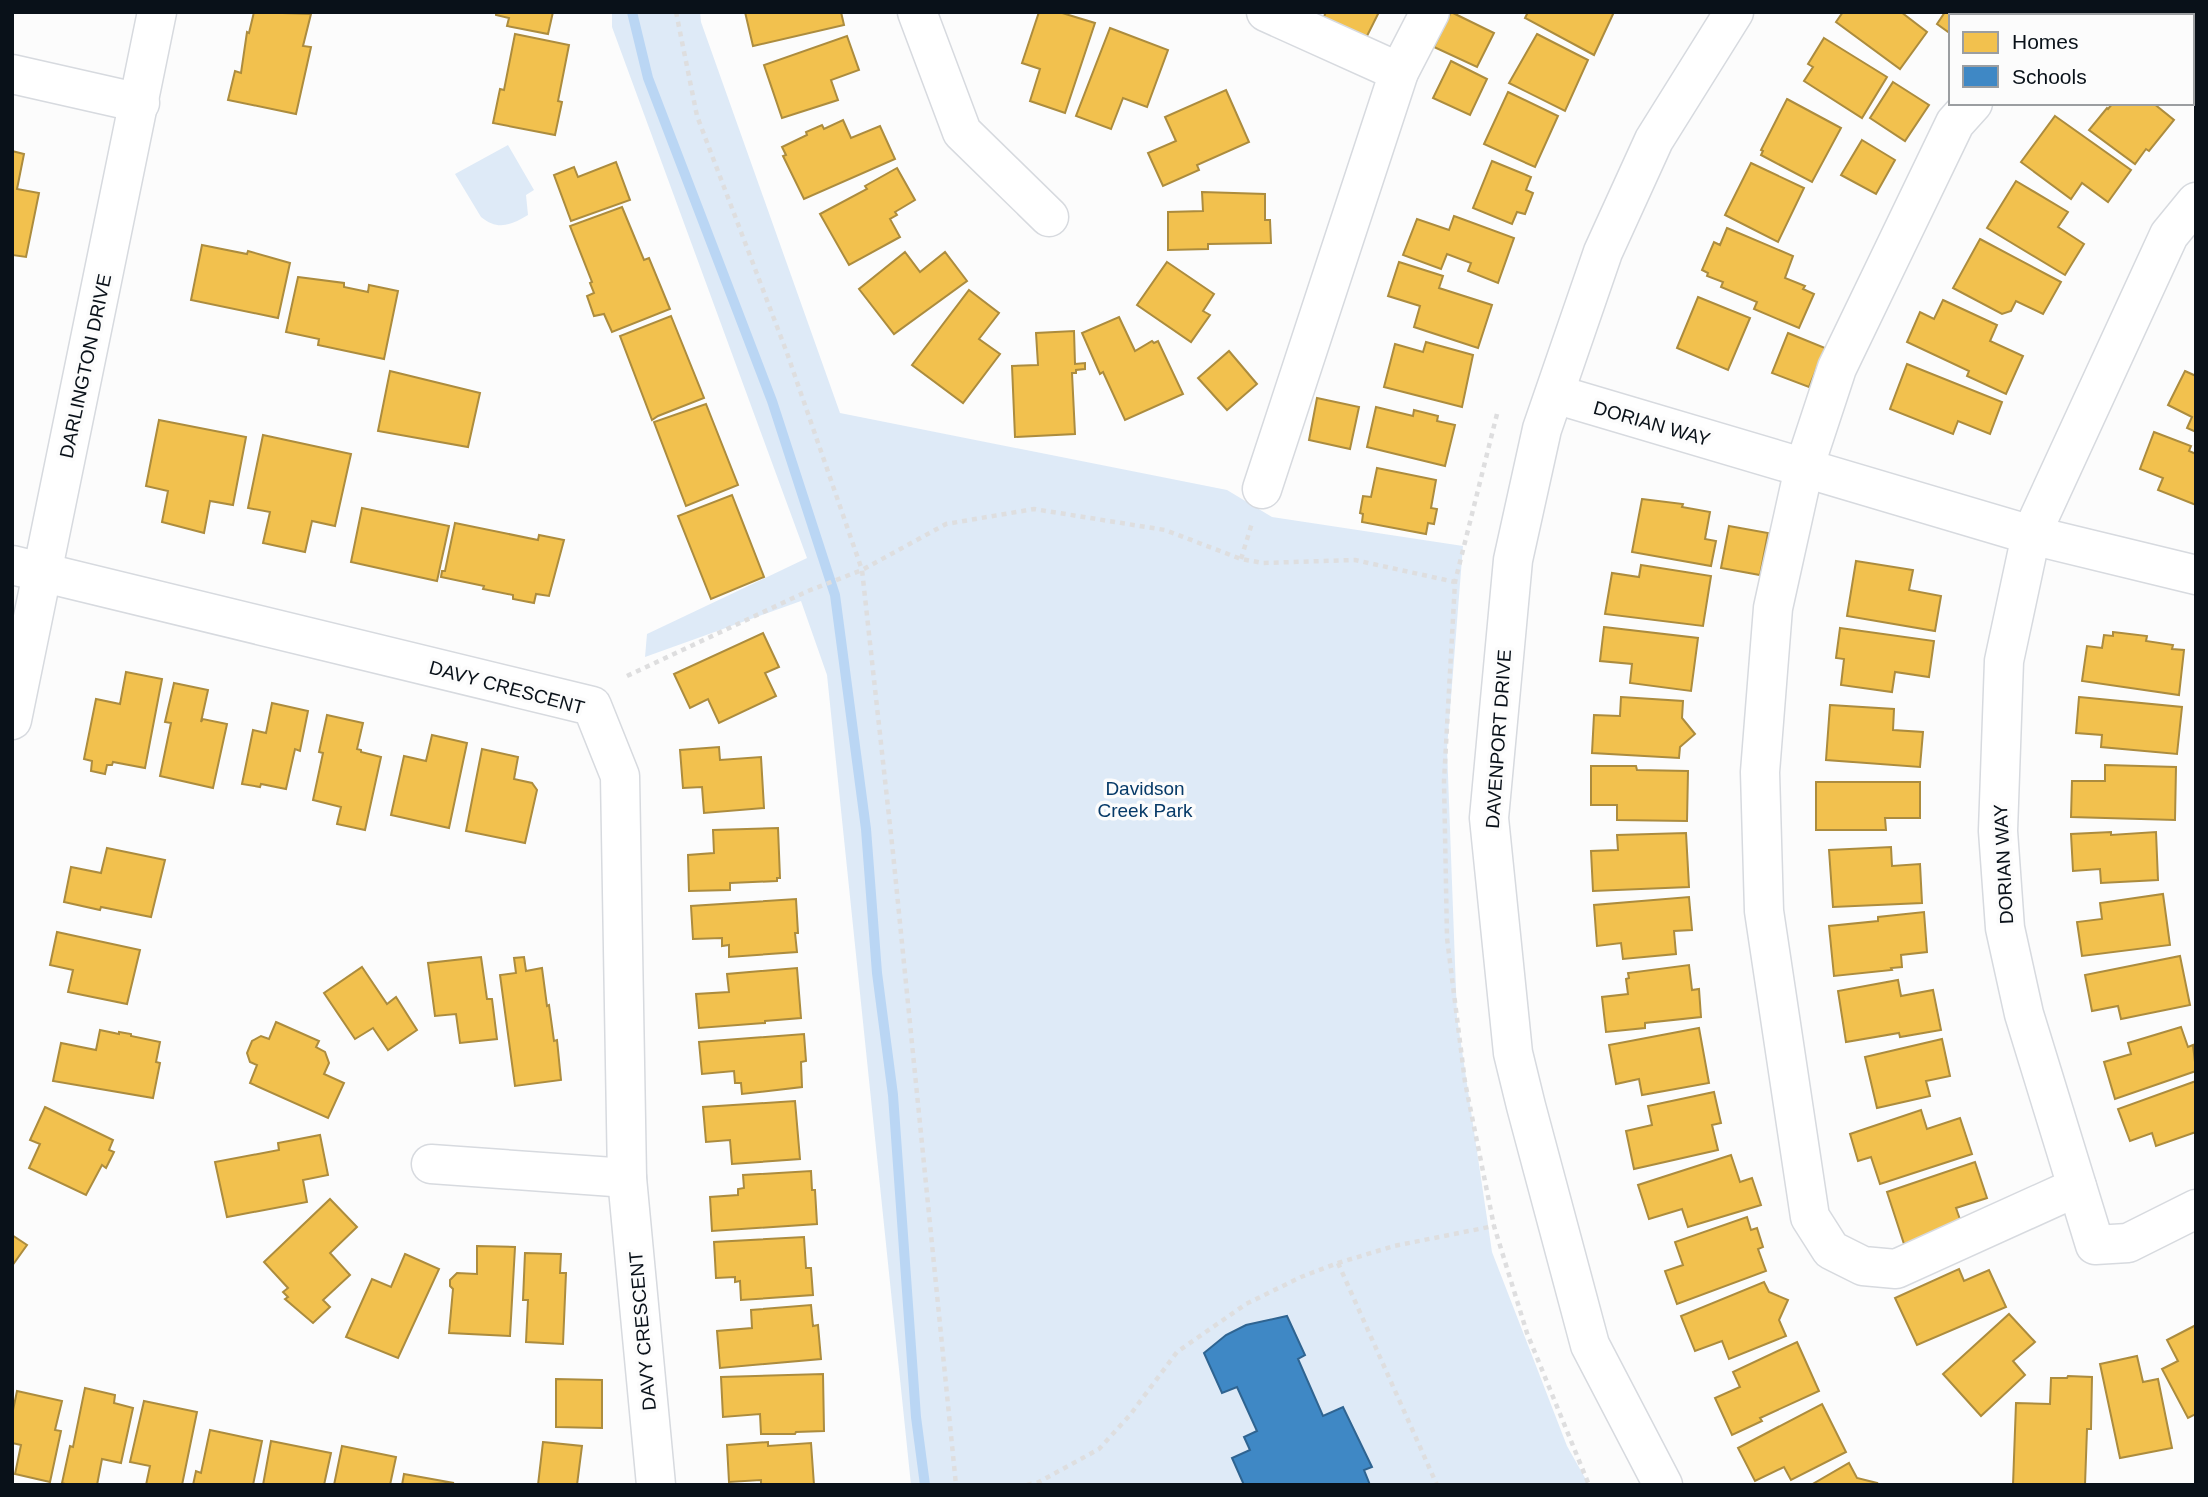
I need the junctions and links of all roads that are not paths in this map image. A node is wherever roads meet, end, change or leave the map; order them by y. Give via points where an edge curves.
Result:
1 (158, 12) edge
2 (917, 12) edge
3 (1266, 12) edge
4 (1430, 12) edge
5 (1734, 12) edge
6 (1399, 72) junction
7 (12, 74) edge
8 (140, 103) junction
9 (1971, 105) edge
10 (2196, 202) edge
11 (1049, 218) dead end
12 (1555, 394) junction
13 (1804, 468) junction
14 (1262, 489) dead end
15 (2031, 535) junction
16 (27, 568) edge
17 (2196, 575) edge
18 (12, 720) edge
19 (431, 1164) dead end
20 (628, 1178) junction
21 (2077, 1187) junction
22 (2196, 1209) edge
23 (656, 1485) edge
24 (1663, 1485) edge

1 - 8 street, DARLINGTON DRIVE
2 - 11 street via 962,132
3 - 6 street
4 - 6 street
5 - 12 street, DAVENPORT DRIVE via 1654,140 1603,252
6 - 14 street
7 - 8 street
8 - 16 street, DARLINGTON DRIVE
9 - 13 street via 1955,123 1837,368
10 - 15 street, DORIAN WAY via 2169,234
12 - 13 street, DORIAN WAY
12 - 24 street, DAVENPORT DRIVE via 1532,467 1513,561 1489,818 1519,1080 1590,1345
13 - 15 street, DORIAN WAY
13 - 21 street via 1773,608 1760,772 1764,911 1810,1217 1831,1250 1863,1266 1896,1269
15 - 17 street, DORIAN WAY
15 - 21 street, DORIAN WAY via 2004,661 1998,831 2005,928 2024,1014
16 - 18 street, DARLINGTON DRIVE
16 - 20 street, DAVY CRESCENT via 592,706 620,776
19 - 20 street
20 - 23 street, DAVY CRESCENT
21 - 22 street, DORIAN WAY via 2095,1245 2129,1243

